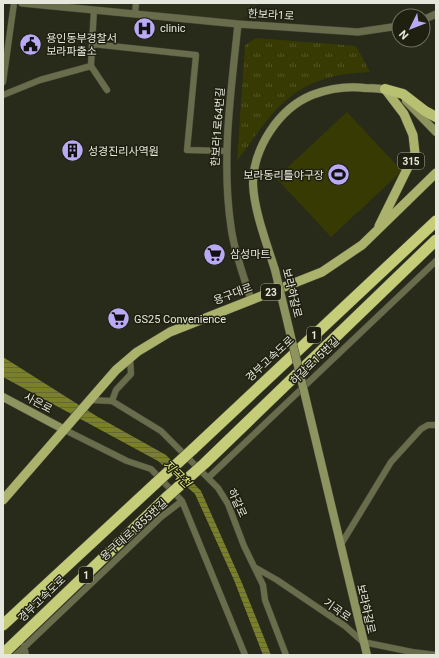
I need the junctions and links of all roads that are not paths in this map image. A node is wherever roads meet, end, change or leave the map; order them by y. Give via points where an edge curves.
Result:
1 (14, 3) edge
2 (22, 3) edge
3 (136, 3) edge
4 (94, 10) junction
5 (135, 14) junction
6 (238, 24) junction
7 (391, 27) edge
8 (6, 34) edge
9 (92, 44) junction
10 (91, 66) junction
11 (3, 82) edge
12 (385, 89) junction
13 (107, 90) dead end
14 (3, 95) edge
15 (436, 117) edge
16 (436, 132) edge
17 (226, 151) junction
18 (436, 174) edge
19 (436, 221) edge
20 (376, 233) junction
21 (436, 240) edge
22 (436, 261) edge
23 (251, 300) junction
24 (130, 358) junction
25 (3, 397) edge
26 (92, 397) junction
27 (112, 400) junction
28 (436, 425) edge
29 (67, 426) junction
30 (208, 477) junction
31 (3, 500) edge
32 (182, 501) junction
33 (340, 546) junction
34 (256, 568) junction
35 (3, 625) edge
36 (363, 642) junction
37 (24, 646) junction
38 (3, 654) edge
39 (436, 654) edge
40 (16, 655) edge
41 (26, 655) edge
42 (245, 655) edge
43 (286, 655) edge
44 (367, 655) edge

1 - 8 street
2 - 4 street, 한보라1로
3 - 5 street
4 - 5 street, 한보라1로
4 - 9 street
5 - 6 street, 한보라1로
6 - 7 street, 한보라1로 via 358,32
6 - 17 street, 한보라1로64번길
8 - 11 street
9 - 10 street
9 - 17 street via 196,55 187,150
10 - 13 street
10 - 14 street via 40,80
12 - 15 highway via 403,94
12 - 16 main road, 보라하갈로 via 401,96
12 - 20 main road, 315 via 404,114 413,135 415,153
12 - 33 main road, 보라하갈로, bridge via 353,87 311,95 296,105 284,115 263,141 257,155 253,184
17 - 23 street, 한보라1로64번길 via 231,227
18 - 20 main road, 용구대로 / 23
19 - 35 highway, 경부고속도로 / 1, bridge
20 - 23 main road, 용구대로 / 23 via 362,246 322,272
21 - 38 highway, 경부고속도로 / 1, bridge
22 - 30 street, 하갈로15번길
23 - 24 main road, 용구대로 / 23 via 170,332
24 - 26 main road, 용구대로 / 23
24 - 27 street via 132,374 116,390
25 - 29 main road, 사은로
26 - 27 street
26 - 29 main road, 23
27 - 30 street, 하갈로 via 161,431
28 - 33 street via 428,425 421,429 391,462
29 - 31 main road, 23
29 - 32 street, 용구대로1855번길 via 127,461 151,469
30 - 34 street, 하갈로 via 228,504 244,546
32 - 37 street, 용구대로1855번길 via 161,517
32 - 42 street
33 - 36 main road, 보라하갈로
34 - 36 street, 기곡로 via 344,626
34 - 43 street, 하갈로
36 - 39 street, 기곡로
36 - 44 main road, 보라하갈로
37 - 40 street, 용구대로1855번길
37 - 41 street

